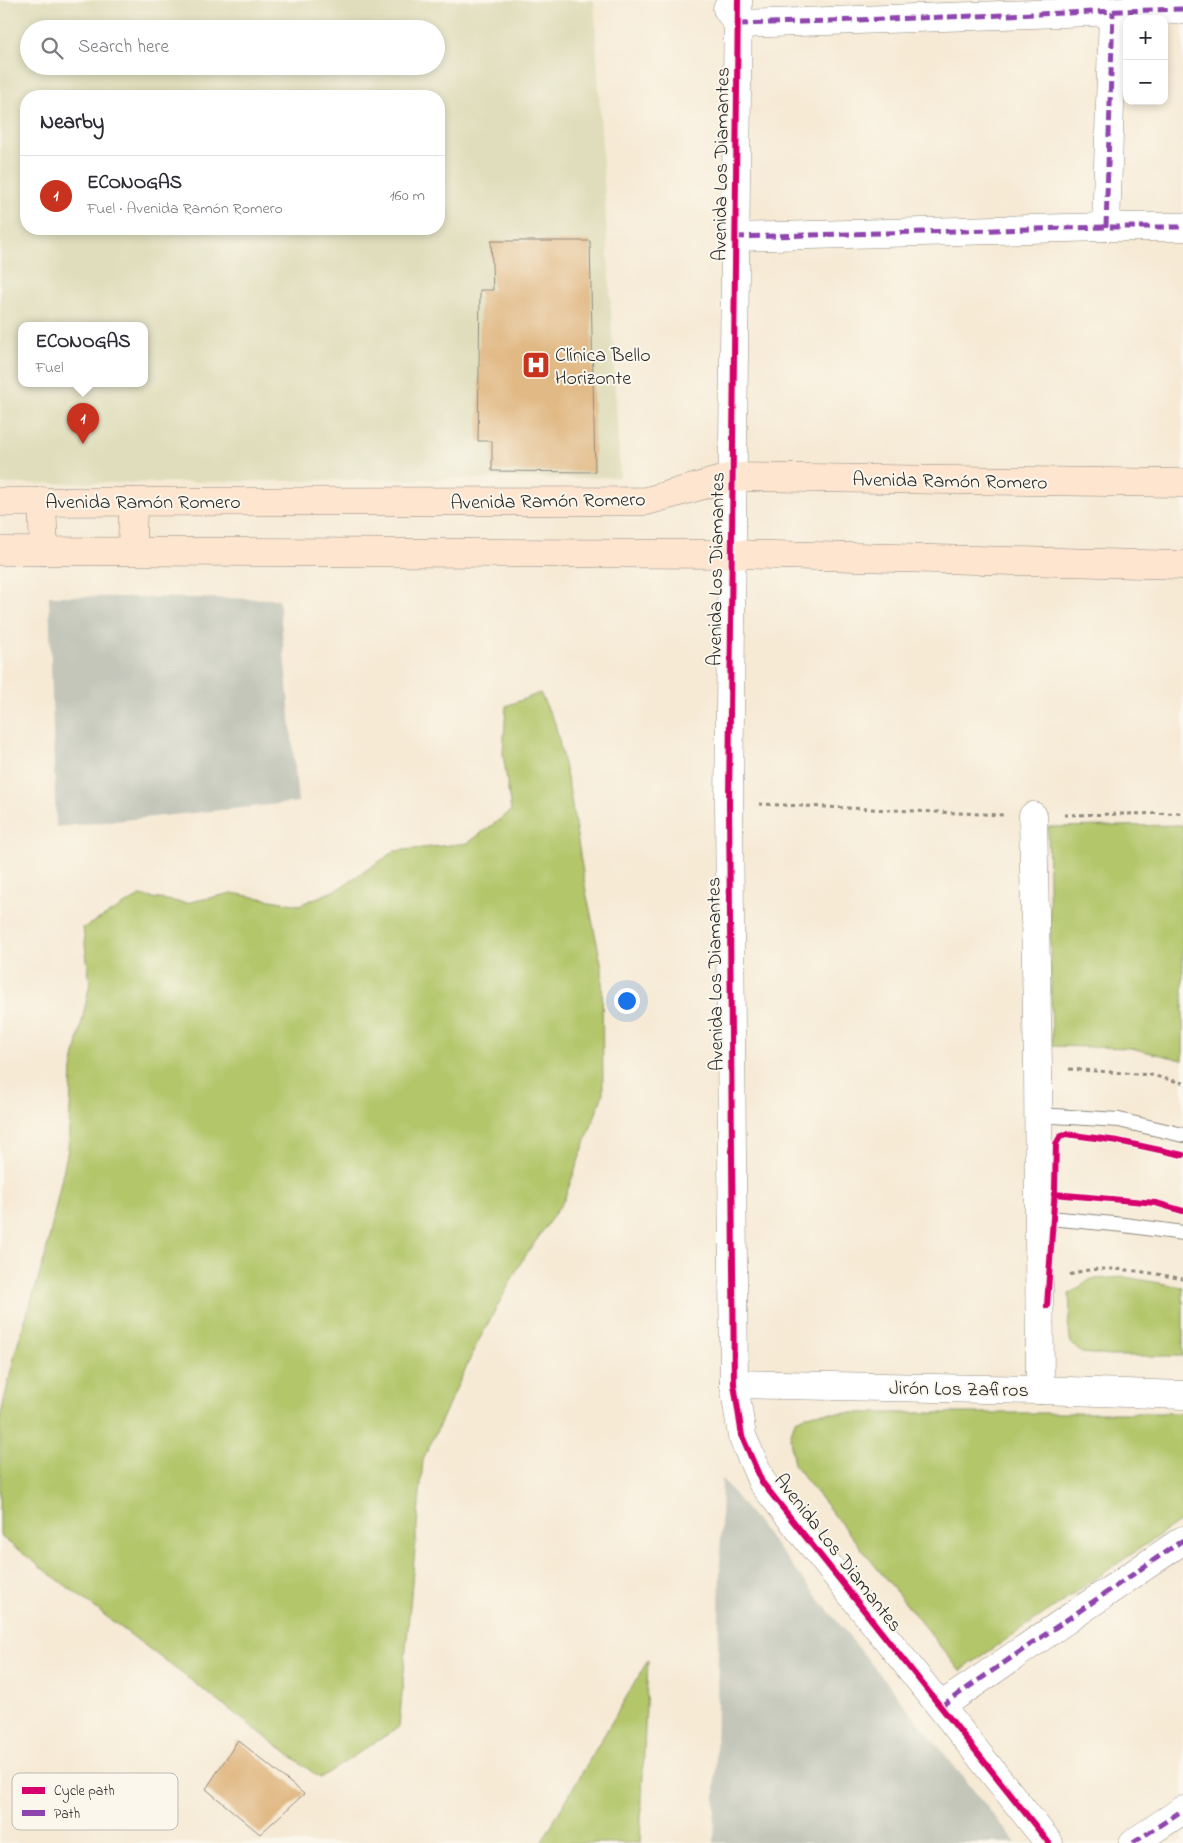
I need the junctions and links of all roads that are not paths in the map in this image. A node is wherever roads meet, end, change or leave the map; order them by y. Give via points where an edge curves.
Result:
1 (720, 0) edge
2 (1183, 9) edge
3 (738, 12) edge
4 (1113, 12) junction
5 (1183, 227) edge
6 (1106, 228) junction
7 (735, 238) junction
8 (732, 477) junction
9 (1183, 483) edge
10 (0, 502) edge
11 (42, 502) junction
12 (133, 502) junction
13 (0, 551) edge
14 (44, 551) junction
15 (132, 551) junction
16 (731, 554) junction
17 (1183, 565) edge
18 (1033, 816) road end
19 (1038, 1115) junction
20 (1183, 1134) edge
21 (1039, 1217) junction
22 (1183, 1233) edge
23 (734, 1384) junction
24 (1040, 1390) junction
25 (1183, 1395) edge
26 (1183, 1540) edge
27 (941, 1706) junction
28 (1183, 1810) edge
29 (1049, 1843) edge
30 (1134, 1843) edge

1 - 3 street
2 - 4 street
3 - 4 street
3 - 7 street, Avenida Los Diamantes
4 - 6 street
5 - 6 street
6 - 7 street
7 - 8 street, Avenida Los Diamantes
8 - 9 street, Avenida Ramón Romero
8 - 12 street, Avenida Ramón Romero via 648,501
8 - 16 street, Avenida Los Diamantes
10 - 11 street, Avenida Ramón Romero
11 - 12 street, Avenida Ramón Romero
11 - 14 street
12 - 15 street
13 - 14 street
14 - 15 street
15 - 16 street
16 - 17 street
16 - 23 street, Avenida Los Diamantes via 728,803
18 - 19 street
19 - 20 lane via 1119,1120
19 - 21 street
21 - 22 lane
21 - 24 street
23 - 24 street, Jirón Los Zafiros
23 - 27 street, Avenida Los Diamantes via 742,1436 762,1482
24 - 25 street, Jirón Los Zafiros
26 - 27 street
27 - 29 street, Avenida Los Diamantes
28 - 30 street

